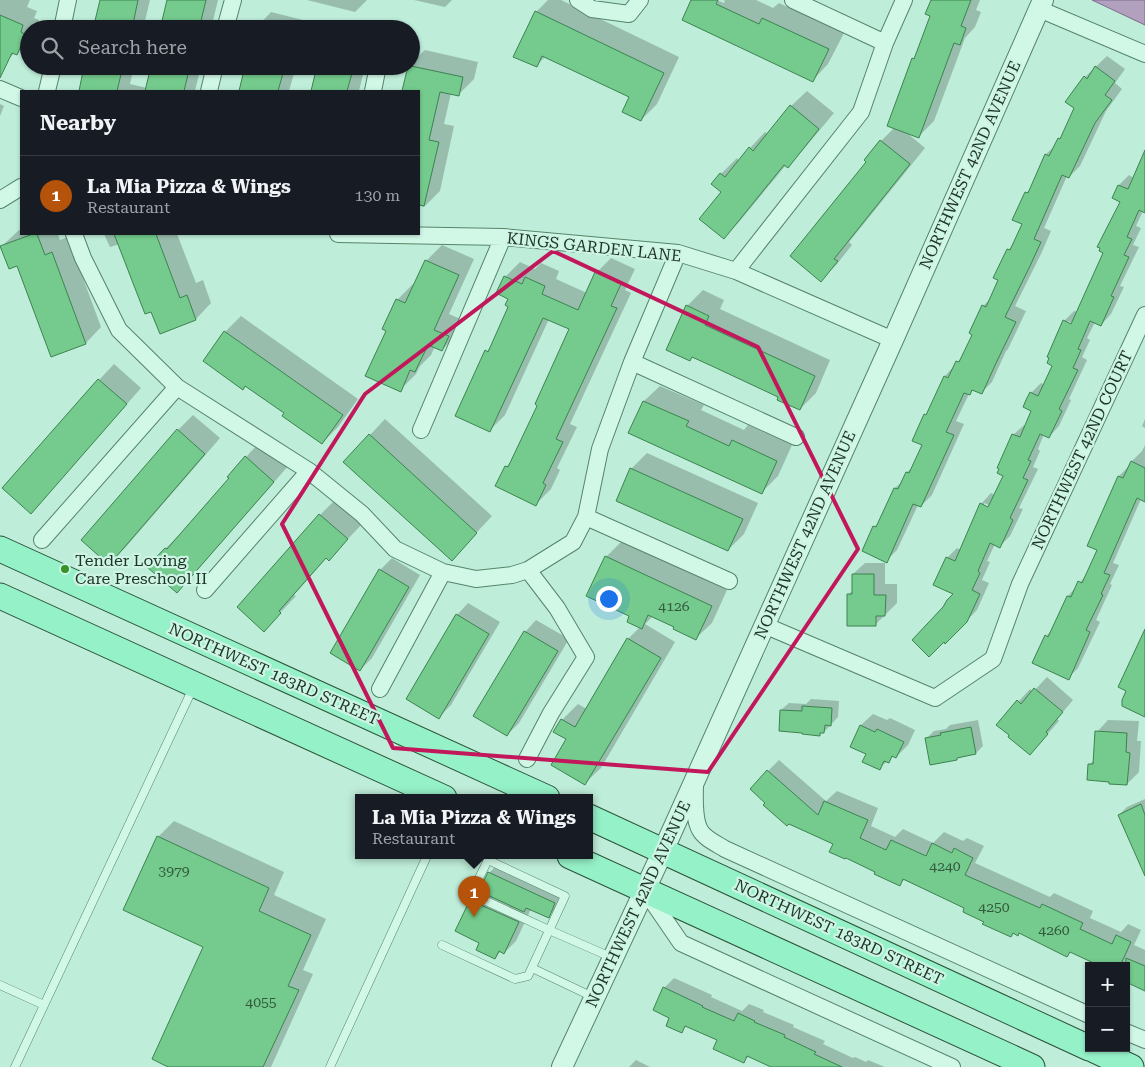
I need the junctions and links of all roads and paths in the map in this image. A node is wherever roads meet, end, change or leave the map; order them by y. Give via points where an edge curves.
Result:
1 (68, 0) edge
2 (233, 0) edge
3 (578, 0) edge
4 (640, 0) edge
5 (793, 0) edge
6 (904, 0) edge
7 (1041, 5) edge
8 (64, 20) edge
9 (227, 20) edge
10 (885, 43) junction
11 (1145, 54) edge
12 (51, 75) edge
13 (213, 75) edge
14 (376, 75) edge
15 (0, 89) edge
16 (47, 90) edge
17 (209, 90) edge
18 (373, 90) edge
19 (20, 98) edge
20 (20, 188) edge
21 (0, 200) edge
22 (74, 235) edge
23 (396, 235) edge
24 (503, 237) junction
25 (678, 253) junction
26 (736, 270) junction
27 (1145, 315) edge
28 (893, 340) junction
29 (632, 362) junction
30 (177, 387) junction
31 (421, 430) dead end
32 (796, 437) dead end
33 (309, 471) junction
34 (586, 517) junction
35 (42, 540) dead end
36 (0, 549) edge
37 (528, 570) junction
38 (443, 572) junction
39 (729, 581) dead end
40 (205, 590) dead end
41 (0, 596) edge
42 (764, 625) junction
43 (194, 684) junction
44 (380, 689) dead end
45 (527, 759) dead end
46 (695, 779) junction
47 (435, 794) edge
48 (538, 794) edge
49 (593, 819) edge
50 (663, 851) junction
51 (426, 859) edge
52 (488, 859) edge
53 (491, 859) edge
54 (577, 859) edge
55 (645, 890) junction
56 (549, 930) junction
57 (442, 945) dead end
58 (613, 958) junction
59 (532, 968) junction
60 (0, 985) edge
61 (594, 998) junction
62 (44, 1005) junction
63 (1085, 1013) edge
64 (1130, 1034) edge
65 (1145, 1040) edge
66 (1085, 1046) edge
67 (1099, 1052) edge
68 (16, 1067) edge
69 (330, 1067) edge
70 (562, 1067) edge
71 (952, 1067) edge
72 (1032, 1067) edge
73 (1131, 1067) edge

1 - 8 street
2 - 9 street
3 - 4 street via 592,9 629,14
5 - 10 street
6 - 10 street
7 - 11 street
7 - 28 street, NORTHWEST 42ND AVENUE
10 - 26 street via 861,112
12 - 16 street
13 - 17 street
14 - 18 street
15 - 19 street
20 - 21 street
22 - 30 street via 119,330
23 - 24 street, KINGS GARDEN LANE
24 - 25 street, KINGS GARDEN LANE
24 - 31 street
25 - 26 street, KINGS GARDEN LANE
25 - 29 street
26 - 28 street, KINGS GARDEN LANE
27 - 42 street, NORTHWEST 42ND COURT via 1020,584 993,659 935,698
28 - 42 street, NORTHWEST 42ND AVENUE
29 - 32 street
29 - 34 street via 600,449
30 - 33 street
30 - 35 street
33 - 38 street via 362,514 395,549
33 - 40 street
34 - 37 street via 573,542
34 - 39 street
36 - 48 main road, NORTHWEST 183RD STREET
37 - 38 street via 476,579
37 - 45 street via 557,608 586,657
38 - 44 street
41 - 43 main road
42 - 46 street, NORTHWEST 42ND AVENUE
43 - 47 main road
43 - 62 lane
46 - 50 street, NORTHWEST 42ND AVENUE
46 - 63 street via 696,820 710,840
49 - 50 main road, NORTHWEST 183RD STREET
50 - 55 street, NORTHWEST 42ND AVENUE
50 - 66 main road, NORTHWEST 183RD STREET
51 - 69 lane
52 - 56 lane via 471,894
53 - 56 lane via 566,896
54 - 55 main road
55 - 58 street, NORTHWEST 42ND AVENUE
55 - 71 street via 681,943
55 - 72 main road
56 - 58 lane
56 - 59 lane
57 - 59 lane via 515,979 528,976
58 - 61 street, NORTHWEST 42ND AVENUE
59 - 61 lane
60 - 62 lane
61 - 70 street, NORTHWEST 42ND AVENUE
62 - 68 lane
64 - 65 street
67 - 73 main road, NORTHWEST 183RD STREET

